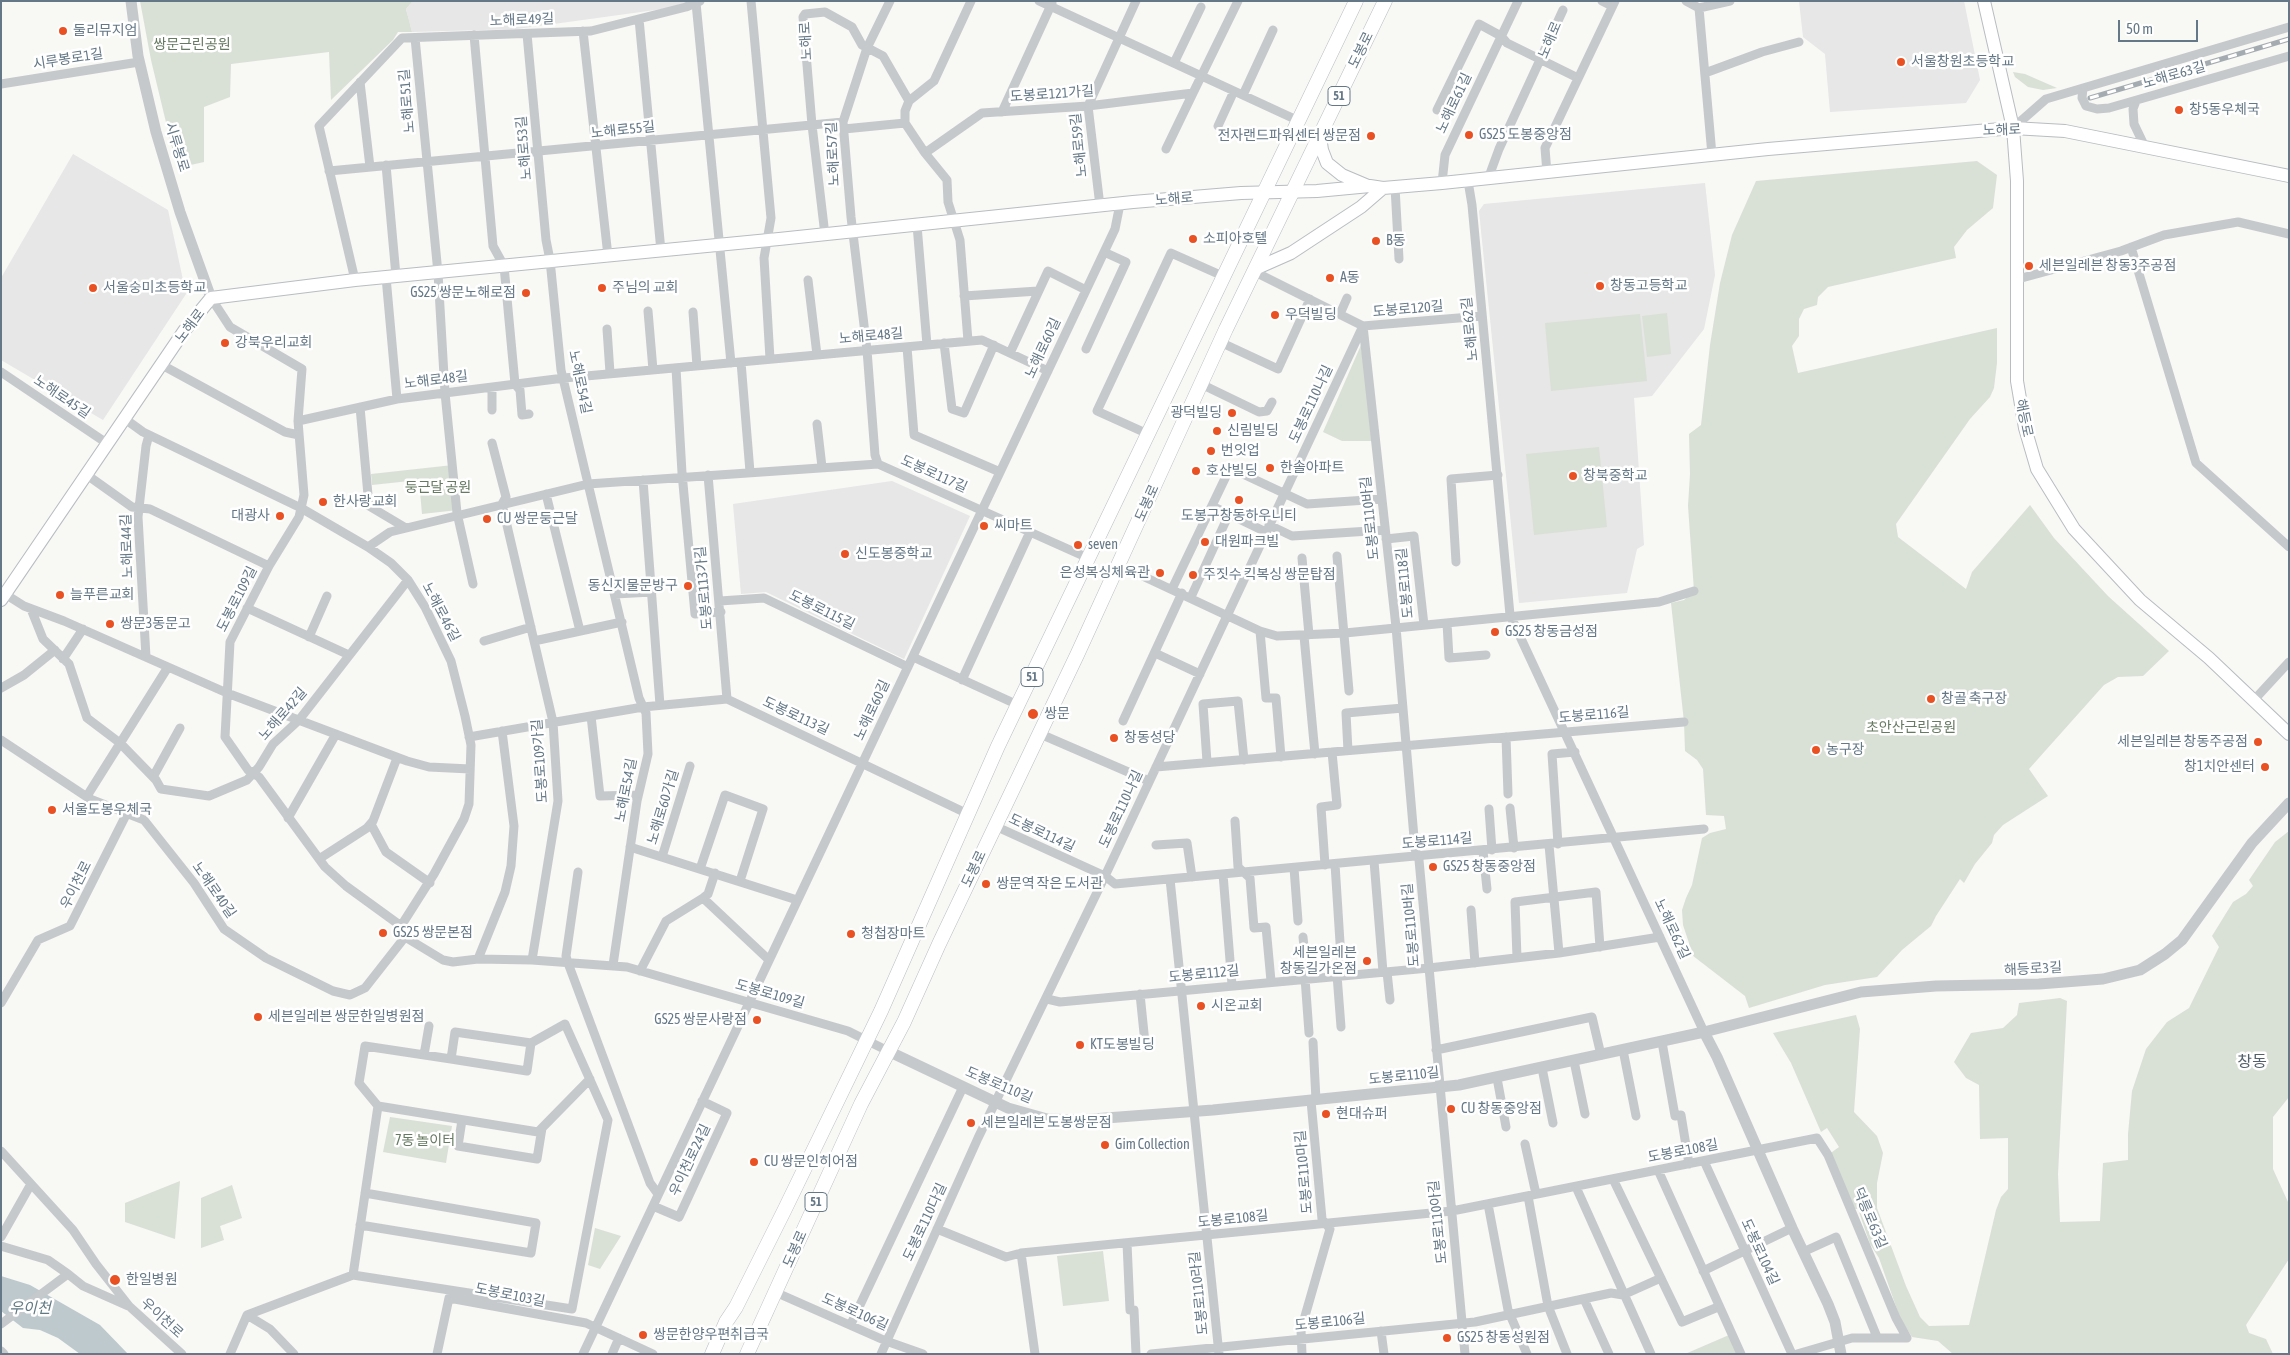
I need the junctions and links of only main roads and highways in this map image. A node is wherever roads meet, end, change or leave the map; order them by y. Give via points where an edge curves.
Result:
1 (1356, 1) edge
2 (1385, 1) edge
3 (1984, 1) edge
4 (2014, 128) junction
5 (1320, 136) junction
6 (2289, 176) edge
7 (1383, 187) junction
8 (1294, 190) junction
9 (1264, 192) junction
10 (1256, 270) junction
11 (3, 597) edge
12 (2289, 734) edge
13 (712, 1354) edge
14 (747, 1354) edge

1 - 9 main road, 도봉로 / 51
2 - 5 main road, 도봉로 / 51
3 - 4 main road, 해등로
4 - 6 main road, 노해로 via 2065,131
4 - 7 main road, 노해로 via 1712,155 1442,184
4 - 12 main road, 해등로 via 2017,381 2025,428 2038,469 2074,529 2133,592
5 - 7 main road via 1328,163 1342,175
5 - 8 main road, 도봉로 / 51
7 - 8 main road, 노해로
7 - 10 main road via 1361,208 1291,253
8 - 9 main road, 노해로
8 - 10 main road, 도봉로 / 51
9 - 11 main road, 노해로 via 550,260 211,298 184,331
9 - 13 main road, 도봉로 / 51 via 1018,705 890,991
10 - 14 main road, 도봉로 / 51 via 904,1022 861,1104

